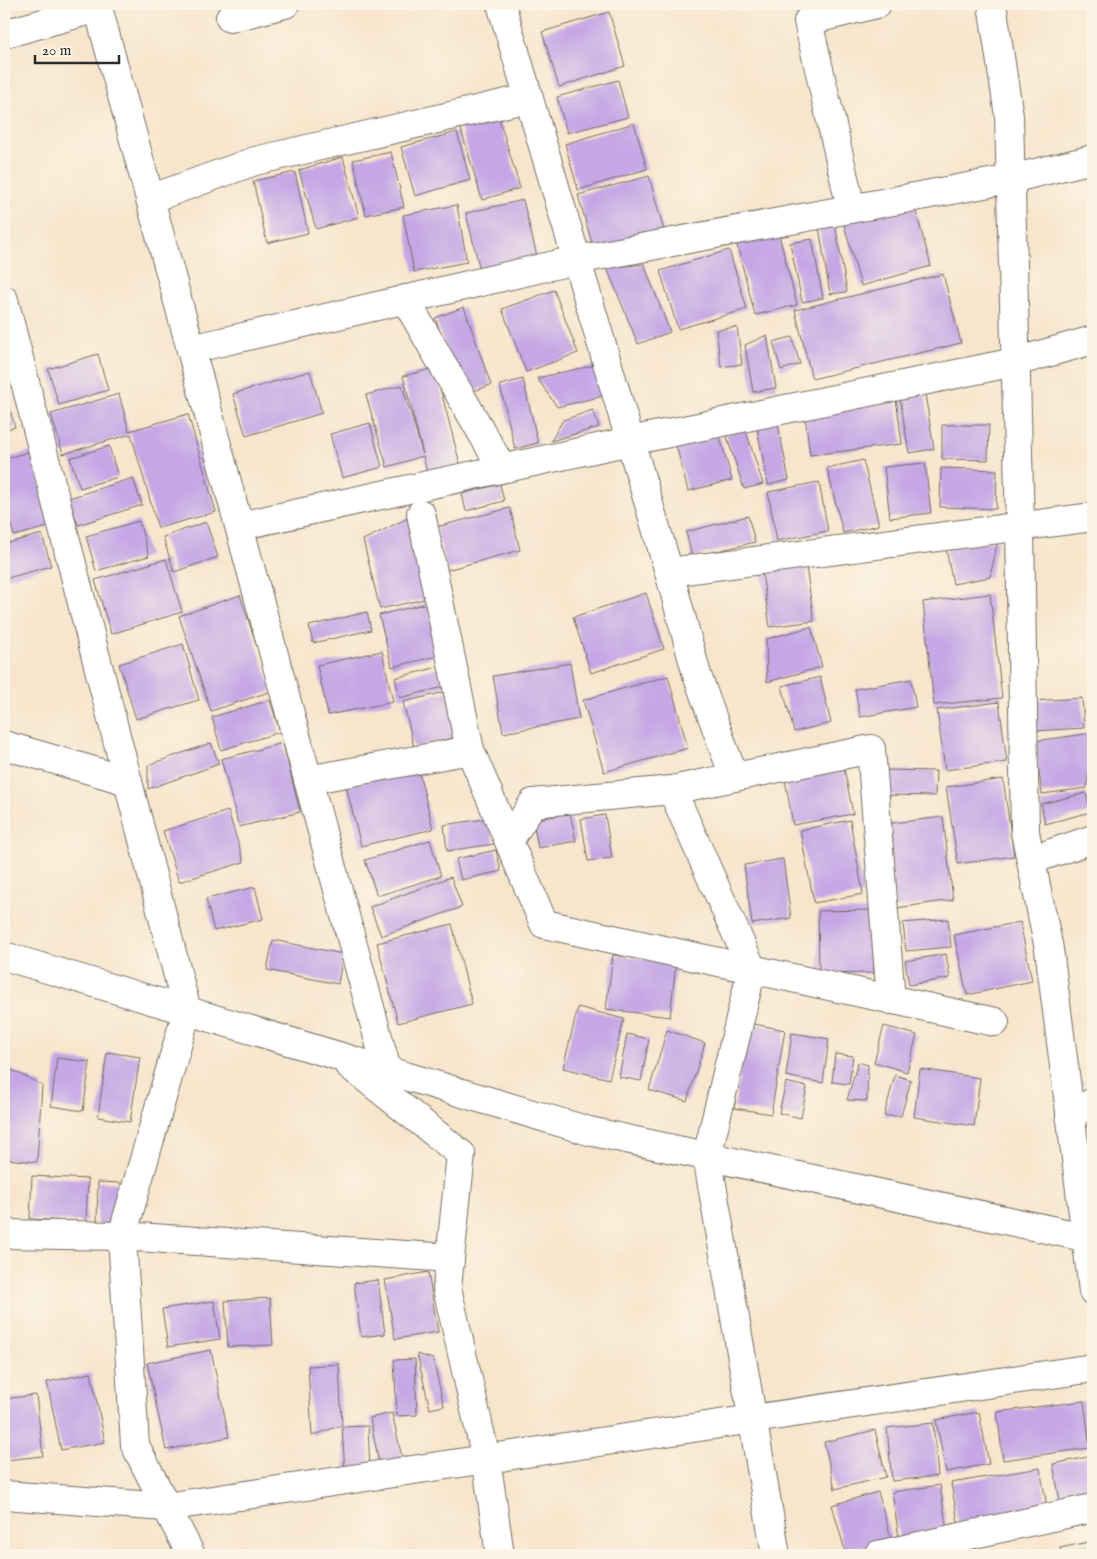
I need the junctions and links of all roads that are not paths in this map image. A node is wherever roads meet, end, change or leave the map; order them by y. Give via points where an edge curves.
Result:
1 (285, 4) edge
2 (501, 4) edge
3 (877, 4) edge
4 (992, 4) edge
5 (98, 6) edge
6 (257, 7) edge
7 (230, 18) dead end
8 (4, 34) edge
9 (529, 98) junction
10 (1093, 159) edge
11 (1011, 178) junction
12 (150, 199) junction
13 (851, 208) junction
14 (576, 260) junction
15 (405, 299) junction
16 (4, 300) edge
17 (1093, 340) edge
18 (191, 349) junction
19 (1015, 362) junction
20 (630, 441) junction
21 (502, 468) junction
22 (421, 514) dead end
23 (1093, 517) edge
24 (239, 526) junction
25 (1020, 527) junction
26 (668, 572) junction
27 (4, 745) edge
28 (470, 750) junction
29 (734, 777) junction
30 (308, 780) junction
31 (128, 781) junction
32 (672, 790) junction
33 (533, 803) junction
34 (498, 816) junction
35 (1093, 839) edge
36 (509, 841) junction
37 (1031, 860) junction
38 (4, 956) edge
39 (752, 969) junction
40 (891, 1000) junction
41 (187, 1011) junction
42 (995, 1022) dead end
43 (338, 1056) junction
44 (388, 1070) junction
45 (1093, 1102) edge
46 (1070, 1116) junction
47 (707, 1156) junction
48 (4, 1234) edge
49 (122, 1236) junction
50 (1090, 1238) edge
51 (450, 1258) junction
52 (1093, 1291) edge
53 (1093, 1368) edge
54 (752, 1418) junction
55 (486, 1458) junction
56 (4, 1495) edge
57 (166, 1506) junction
58 (1093, 1508) edge
59 (191, 1555) edge
60 (500, 1555) edge
61 (776, 1555) edge
62 (878, 1555) edge

1 - 6 street
2 - 9 street
3 - 13 street via 808,21
4 - 11 street via 1009,116
5 - 8 street
5 - 12 street
6 - 7 street
9 - 12 street via 255,161
9 - 14 street
10 - 11 street
11 - 13 street
11 - 19 street
12 - 18 street
13 - 14 street
14 - 15 street
14 - 20 street
15 - 18 street
15 - 21 street
16 - 31 street
17 - 19 street
18 - 24 street
19 - 20 street
19 - 25 street
20 - 21 street
20 - 26 street
21 - 24 street
22 - 28 street
23 - 25 street
24 - 30 street
25 - 26 street
25 - 37 street via 1025,832
26 - 29 street via 697,675
27 - 31 street
28 - 30 street
28 - 34 street
29 - 32 street
29 - 40 street via 871,749
30 - 44 street
31 - 41 street
32 - 33 street
32 - 39 street
33 - 34 street
33 - 36 street
34 - 36 street
35 - 37 street
36 - 39 street via 544,924
37 - 46 street via 1049,949
38 - 41 street
39 - 40 street
39 - 47 street
40 - 42 street
41 - 43 street
41 - 49 street
43 - 44 street
43 - 51 street via 461,1154
44 - 47 street via 589,1131
45 - 46 street
46 - 50 street
47 - 50 street
47 - 54 street
48 - 49 street
49 - 51 street
49 - 57 street via 135,1445
50 - 52 street
51 - 55 street via 447,1288
53 - 54 street
54 - 55 street
54 - 61 street
55 - 57 street
55 - 60 street
56 - 57 street
57 - 59 street
58 - 62 street

